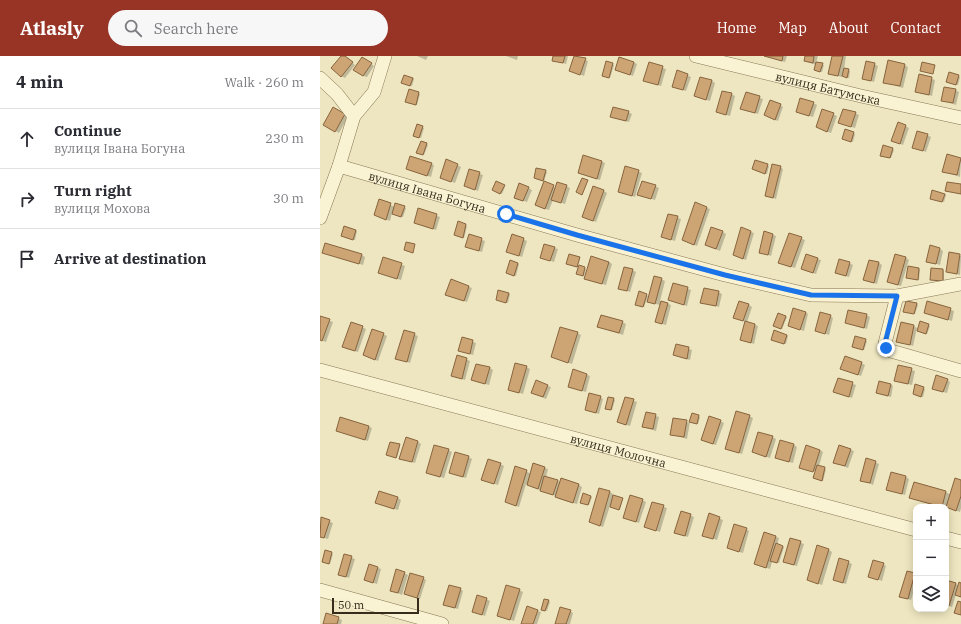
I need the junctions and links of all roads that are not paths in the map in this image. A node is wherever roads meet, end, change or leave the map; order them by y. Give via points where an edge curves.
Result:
1 (386, 56) edge
2 (696, 56) edge
3 (320, 78) edge
4 (354, 116) junction
5 (961, 118) edge
6 (339, 166) junction
7 (320, 218) edge
8 (961, 284) edge
9 (897, 296) junction
10 (320, 370) edge
11 (961, 371) edge
12 (913, 529) edge
13 (949, 539) edge
14 (961, 542) edge
15 (320, 590) edge
16 (442, 624) edge

1 - 4 street via 374,92
2 - 5 street, вулиця Батумська
3 - 4 street via 337,94
4 - 6 street
6 - 7 street
6 - 9 street, вулиця Івана Богуна via 725,275 811,295
8 - 9 street, вулиця Івана Богуна
9 - 11 street via 885,343 886,348
10 - 12 street, вулиця Молочна
13 - 14 street
15 - 16 street

